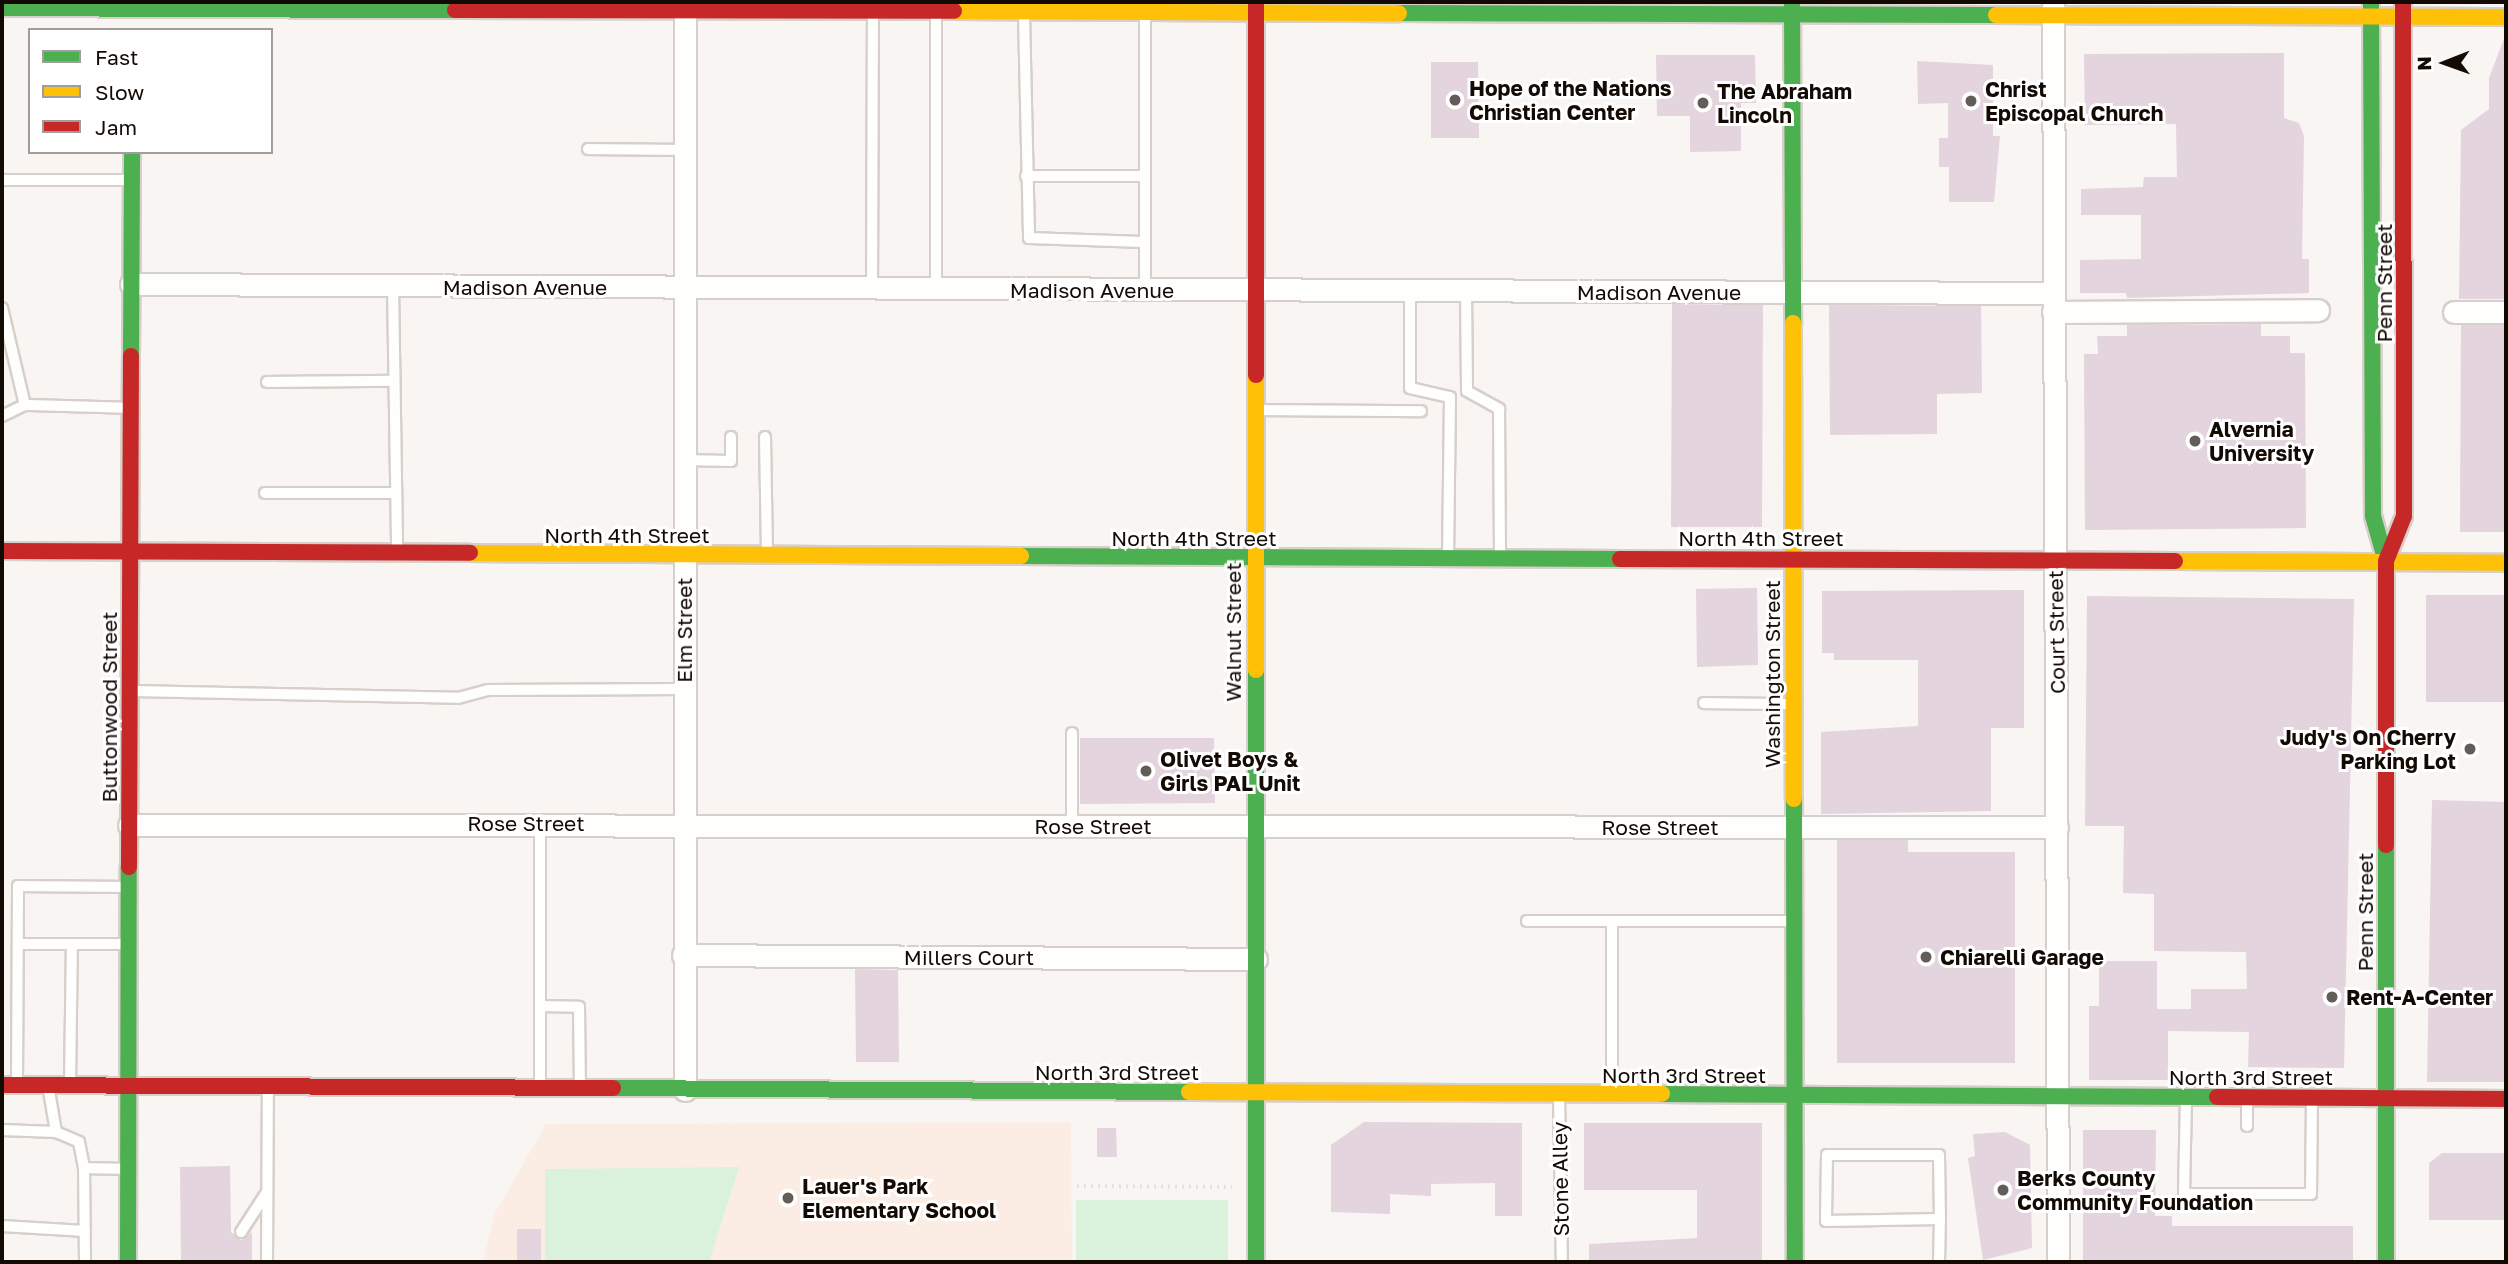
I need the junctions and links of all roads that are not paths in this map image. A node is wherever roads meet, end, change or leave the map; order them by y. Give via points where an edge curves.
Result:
1 (132, 5) edge
2 (685, 7) edge
3 (1023, 7) edge
4 (1256, 7) edge
5 (2, 8) edge
6 (1585, 8) edge
7 (1792, 8) edge
8 (2053, 9) edge
9 (2371, 9) edge
10 (2403, 9) edge
11 (873, 11) junction
12 (936, 11) junction
13 (1145, 12) junction
14 (2506, 17) edge
15 (132, 28) edge
16 (588, 149) dead end
17 (685, 150) junction
18 (132, 154) edge
19 (1026, 176) junction
20 (1144, 176) junction
21 (2, 180) edge
22 (132, 180) junction
23 (1143, 242) junction
24 (131, 284) junction
25 (393, 286) junction
26 (685, 288) junction
27 (872, 289) junction
28 (936, 289) junction
29 (1145, 291) junction
30 (1255, 291) junction
31 (1410, 292) junction
32 (1466, 292) junction
33 (1791, 293) junction
34 (2053, 302) junction
35 (2, 308) edge
36 (2318, 310) dead end
37 (2454, 312) dead end
38 (2506, 312) edge
39 (393, 380) junction
40 (267, 382) dead end
41 (1467, 391) junction
42 (1450, 397) junction
43 (25, 405) junction
44 (131, 408) junction
45 (1255, 410) junction
46 (1420, 411) dead end
47 (2, 416) edge
48 (731, 437) dead end
49 (765, 437) dead end
50 (684, 460) junction
51 (265, 493) dead end
52 (395, 493) junction
53 (2, 551) edge
54 (131, 552) junction
55 (397, 554) junction
56 (684, 556) junction
57 (767, 557) junction
58 (1254, 559) junction
59 (1448, 559) junction
60 (1500, 559) junction
61 (1793, 559) junction
62 (2055, 560) junction
63 (2386, 561) junction
64 (2506, 563) edge
65 (684, 688) junction
66 (130, 691) junction
67 (1704, 703) dead end
68 (1793, 704) junction
69 (1072, 733) dead end
70 (540, 822) junction
71 (683, 824) junction
72 (129, 825) junction
73 (1073, 826) junction
74 (1255, 827) junction
75 (2057, 827) junction
76 (1794, 828) junction
77 (129, 887) junction
78 (1527, 921) dead end
79 (1612, 921) junction
80 (1794, 921) junction
81 (18, 944) junction
82 (72, 944) junction
83 (129, 944) junction
84 (683, 955) junction
85 (1255, 959) junction
86 (540, 1006) junction
87 (9, 1085) edge
88 (48, 1085) junction
89 (71, 1086) junction
90 (128, 1086) junction
91 (268, 1087) junction
92 (540, 1088) junction
93 (580, 1089) junction
94 (685, 1090) junction
95 (1256, 1094) junction
96 (1612, 1095) junction
97 (1559, 1096) junction
98 (1795, 1096) junction
99 (2058, 1097) junction
100 (2186, 1098) junction
101 (2247, 1098) junction
102 (2312, 1098) junction
103 (2385, 1099) junction
104 (2506, 1100) edge
105 (2247, 1126) dead end
106 (2, 1130) edge
107 (57, 1132) junction
108 (84, 1168) junction
109 (128, 1169) junction
110 (267, 1192) junction
111 (1940, 1219) junction
112 (1811, 1221) junction
113 (2, 1226) edge
114 (85, 1231) junction
115 (241, 1232) dead end
116 (85, 1262) edge
117 (128, 1262) edge
118 (267, 1262) edge
119 (1256, 1262) edge
120 (1562, 1262) edge
121 (1795, 1262) edge
122 (1939, 1262) edge
123 (2058, 1262) edge
124 (2386, 1262) edge

1 - 2 main road
1 - 5 main road
1 - 15 main road
2 - 11 main road
2 - 17 street, Elm Street
3 - 12 main road
3 - 13 main road
3 - 19 lane
4 - 6 main road
4 - 13 main road
4 - 30 main road, Walnut Street
6 - 7 main road
7 - 8 main road
7 - 33 main road, Washington Street
8 - 9 main road
8 - 34 street, Court Street
9 - 10 main road
9 - 63 main road, Penn Street via 2373,516
10 - 14 main road
10 - 63 main road, Penn Street via 2404,516
11 - 12 main road
11 - 27 lane
12 - 28 lane
13 - 20 lane
16 - 17 lane
17 - 26 street, Elm Street
18 - 22 main road, Buttonwood Street
19 - 20 lane
19 - 23 lane via 1029,238
20 - 23 lane
21 - 22 lane
22 - 24 main road, Buttonwood Street
23 - 29 lane
24 - 25 street, Madison Avenue
24 - 44 main road, Buttonwood Street
25 - 26 street, Madison Avenue
25 - 39 lane
26 - 27 street, Madison Avenue
26 - 50 street, Elm Street
27 - 28 street, Madison Avenue
28 - 29 street, Madison Avenue
29 - 30 street, Madison Avenue
30 - 31 street, Madison Avenue
30 - 45 main road, Walnut Street
31 - 32 street, Madison Avenue
31 - 42 lane via 1410,388
32 - 33 street, Madison Avenue
32 - 41 lane
33 - 34 street, Madison Avenue
33 - 61 main road, Washington Street
34 - 36 street, Madison Avenue
34 - 62 street, Court Street
35 - 43 lane
37 - 38 street
39 - 40 lane
39 - 52 lane
41 - 42 lane
41 - 60 lane via 1499,409
42 - 59 lane
43 - 44 lane
43 - 47 lane
44 - 54 main road, Buttonwood Street
45 - 46 lane
45 - 58 main road, Walnut Street
48 - 50 lane via 732,461
49 - 57 lane
50 - 56 street, Elm Street
51 - 52 lane
52 - 55 lane
53 - 54 main road, North 4th Street
54 - 55 main road, North 4th Street
54 - 66 main road, Buttonwood Street
55 - 56 main road, North 4th Street
56 - 57 main road, North 4th Street
56 - 65 street, Elm Street
57 - 58 main road, North 4th Street
58 - 59 main road, North 4th Street
58 - 74 main road, Walnut Street
59 - 60 main road, North 4th Street
60 - 61 main road, North 4th Street
61 - 62 main road, North 4th Street
61 - 68 main road, Washington Street
62 - 63 main road, North 4th Street
62 - 75 street, Court Street
63 - 64 main road, North 4th Street
63 - 103 main road, Penn Street
65 - 66 lane via 488,690 458,698
65 - 71 street, Elm Street
66 - 72 main road, Buttonwood Street
67 - 68 lane
68 - 76 main road, Washington Street
69 - 73 lane
70 - 71 street, Rose Street
70 - 72 street, Rose Street
70 - 86 lane
71 - 73 street, Rose Street
71 - 84 street, Elm Street
72 - 77 main road, Buttonwood Street
73 - 74 street, Rose Street
74 - 76 street, Rose Street
74 - 85 main road, Walnut Street
75 - 76 street, Rose Street
75 - 99 street, Court Street
76 - 80 main road, Washington Street
77 - 81 lane via 18,886
77 - 83 main road, Buttonwood Street
78 - 79 lane
79 - 80 lane
79 - 96 lane
80 - 98 main road, Washington Street
81 - 82 lane
81 - 87 lane
82 - 83 lane
82 - 89 lane
83 - 90 main road, Buttonwood Street
84 - 85 street, Millers Court
84 - 94 street, Elm Street
85 - 95 main road, Walnut Street
86 - 92 lane
86 - 93 lane via 579,1007
87 - 88 main road, North 3rd Street
88 - 89 main road, North 3rd Street
88 - 107 lane
89 - 90 main road, North 3rd Street
90 - 91 main road, North 3rd Street
90 - 109 main road, Buttonwood Street
91 - 92 main road, North 3rd Street
91 - 110 lane
92 - 93 main road, North 3rd Street
93 - 94 main road, North 3rd Street
94 - 95 main road, North 3rd Street
95 - 97 main road, North 3rd Street
95 - 119 main road, Walnut Street
96 - 97 main road, North 3rd Street
96 - 98 main road, North 3rd Street
97 - 120 lane, Stone Alley
98 - 99 main road, North 3rd Street
98 - 112 main road, Washington Street
99 - 100 main road, North 3rd Street
99 - 123 street, Court Street
100 - 101 main road, North 3rd Street
100 - 102 lane via 2184,1194 2311,1194
101 - 102 main road, North 3rd Street
101 - 105 lane
102 - 103 main road, North 3rd Street
103 - 104 main road, North 3rd Street
103 - 124 main road, Penn Street
106 - 107 lane
107 - 108 lane via 79,1142
108 - 109 lane
108 - 114 lane
109 - 117 main road, Buttonwood Street
110 - 115 lane
110 - 118 lane
111 - 112 lane
111 - 112 lane via 1939,1155 1827,1155
111 - 122 lane
112 - 121 main road, Washington Street
113 - 114 lane
114 - 116 lane

